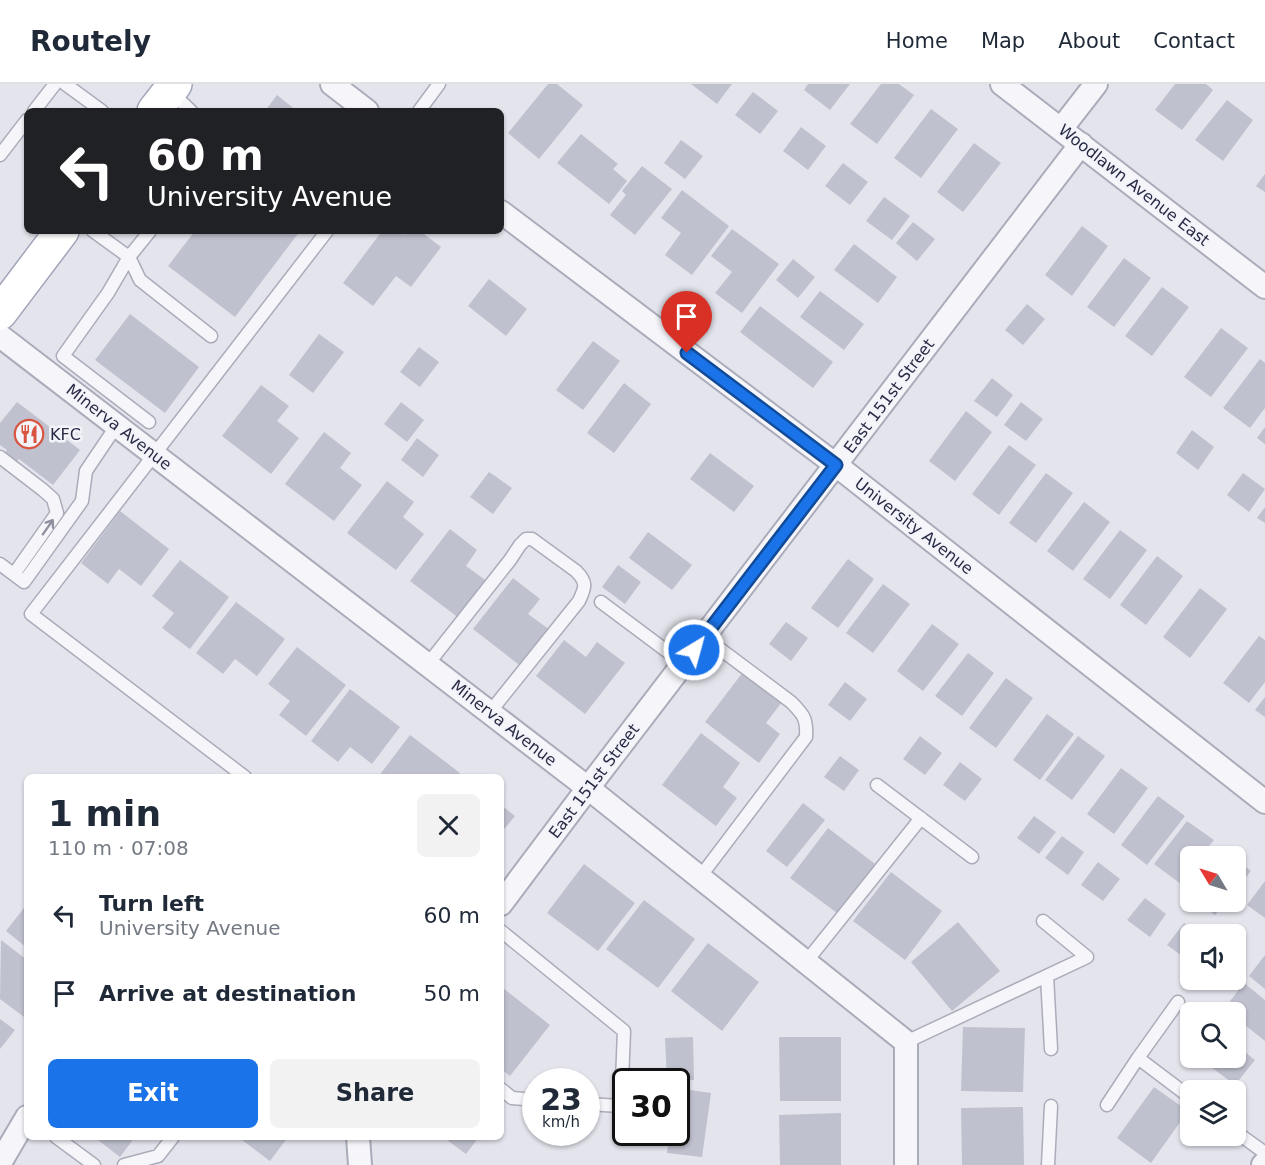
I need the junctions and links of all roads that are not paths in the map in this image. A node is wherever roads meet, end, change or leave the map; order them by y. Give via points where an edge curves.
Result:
1 (55, 84) edge
2 (65, 84) edge
3 (332, 84) edge
4 (439, 84) edge
5 (1002, 84) edge
6 (1096, 84) edge
7 (36, 108) edge
8 (98, 108) edge
9 (364, 108) edge
10 (421, 108) edge
11 (24, 124) edge
12 (1061, 129) junction
13 (1081, 144) junction
14 (0, 155) edge
15 (504, 214) edge
16 (60, 234) edge
17 (97, 234) edge
18 (148, 234) edge
19 (325, 234) edge
20 (129, 257) junction
21 (1265, 286) edge
22 (0, 313) edge
23 (0, 336) edge
24 (211, 336) dead end
25 (149, 422) dead end
26 (117, 425) junction
27 (154, 454) junction
28 (0, 457) edge
29 (836, 465) junction
30 (0, 564) edge
31 (14, 574) junction
32 (601, 602) dead end
33 (704, 637) junction
34 (428, 664) junction
35 (684, 664) junction
36 (490, 712) junction
37 (241, 774) edge
38 (877, 785) dead end
39 (588, 788) junction
40 (1265, 802) edge
41 (921, 818) junction
42 (972, 857) dead end
43 (700, 877) junction
44 (504, 900) edge
45 (1043, 921) dead end
46 (504, 934) edge
47 (806, 962) junction
48 (1047, 976) junction
49 (1178, 1002) dead end
50 (906, 1042) junction
51 (1051, 1049) dead end
52 (1138, 1058) junction
53 (1180, 1090) edge
54 (504, 1091) edge
55 (522, 1099) edge
56 (600, 1105) edge
57 (1107, 1105) dead end
58 (1051, 1106) dead end
59 (24, 1123) edge
60 (1246, 1139) edge
61 (60, 1140) edge
62 (171, 1140) edge
63 (358, 1140) edge
64 (1265, 1153) edge
65 (0, 1163) edge
66 (94, 1165) edge
67 (124, 1165) edge
68 (360, 1165) edge
69 (906, 1165) edge
70 (1048, 1165) edge

1 - 7 lane
2 - 8 lane
3 - 9 street
4 - 10 lane
5 - 12 street, Woodlawn Avenue East
6 - 12 street
11 - 14 lane
12 - 13 street, Woodlawn Avenue East
13 - 21 street, Woodlawn Avenue East
13 - 29 street, East 151st Street
15 - 29 street, University Avenue
16 - 22 main road
17 - 20 lane
18 - 20 lane
19 - 27 lane
20 - 24 lane via 140,280
20 - 25 lane via 63,356
23 - 26 street, Minerva Avenue
26 - 27 street, Minerva Avenue
26 - 31 lane via 86,471 82,501 24,582
27 - 34 street, Minerva Avenue
27 - 37 lane via 32,614
31 -> 28 lane via 57,513 52,499 43,490
29 - 33 street, East 151st Street
29 - 40 street, University Avenue
30 - 31 lane
32 - 35 lane
33 - 35 street, East 151st Street
33 - 43 lane via 791,702 807,724 806,737
34 - 36 street, Minerva Avenue
34 - 36 lane via 526,539 576,571 585,589 579,601
35 - 39 street, East 151st Street
36 - 39 street, Minerva Avenue
38 - 41 lane
39 - 43 street, Minerva Avenue
39 - 44 street, East 151st Street
41 - 42 lane
41 - 47 lane
43 - 47 street, Minerva Avenue
45 - 48 lane via 1087,957
46 - 56 lane via 624,1031 621,1106
47 - 50 street, Minerva Avenue
48 - 50 lane
48 - 51 lane
49 - 52 lane
50 - 69 street
52 - 53 lane
52 - 57 lane
54 - 55 lane via 512,1098
58 - 70 lane
59 - 65 street
60 - 64 lane
61 - 66 lane
62 - 67 lane via 158,1156
63 - 68 street

